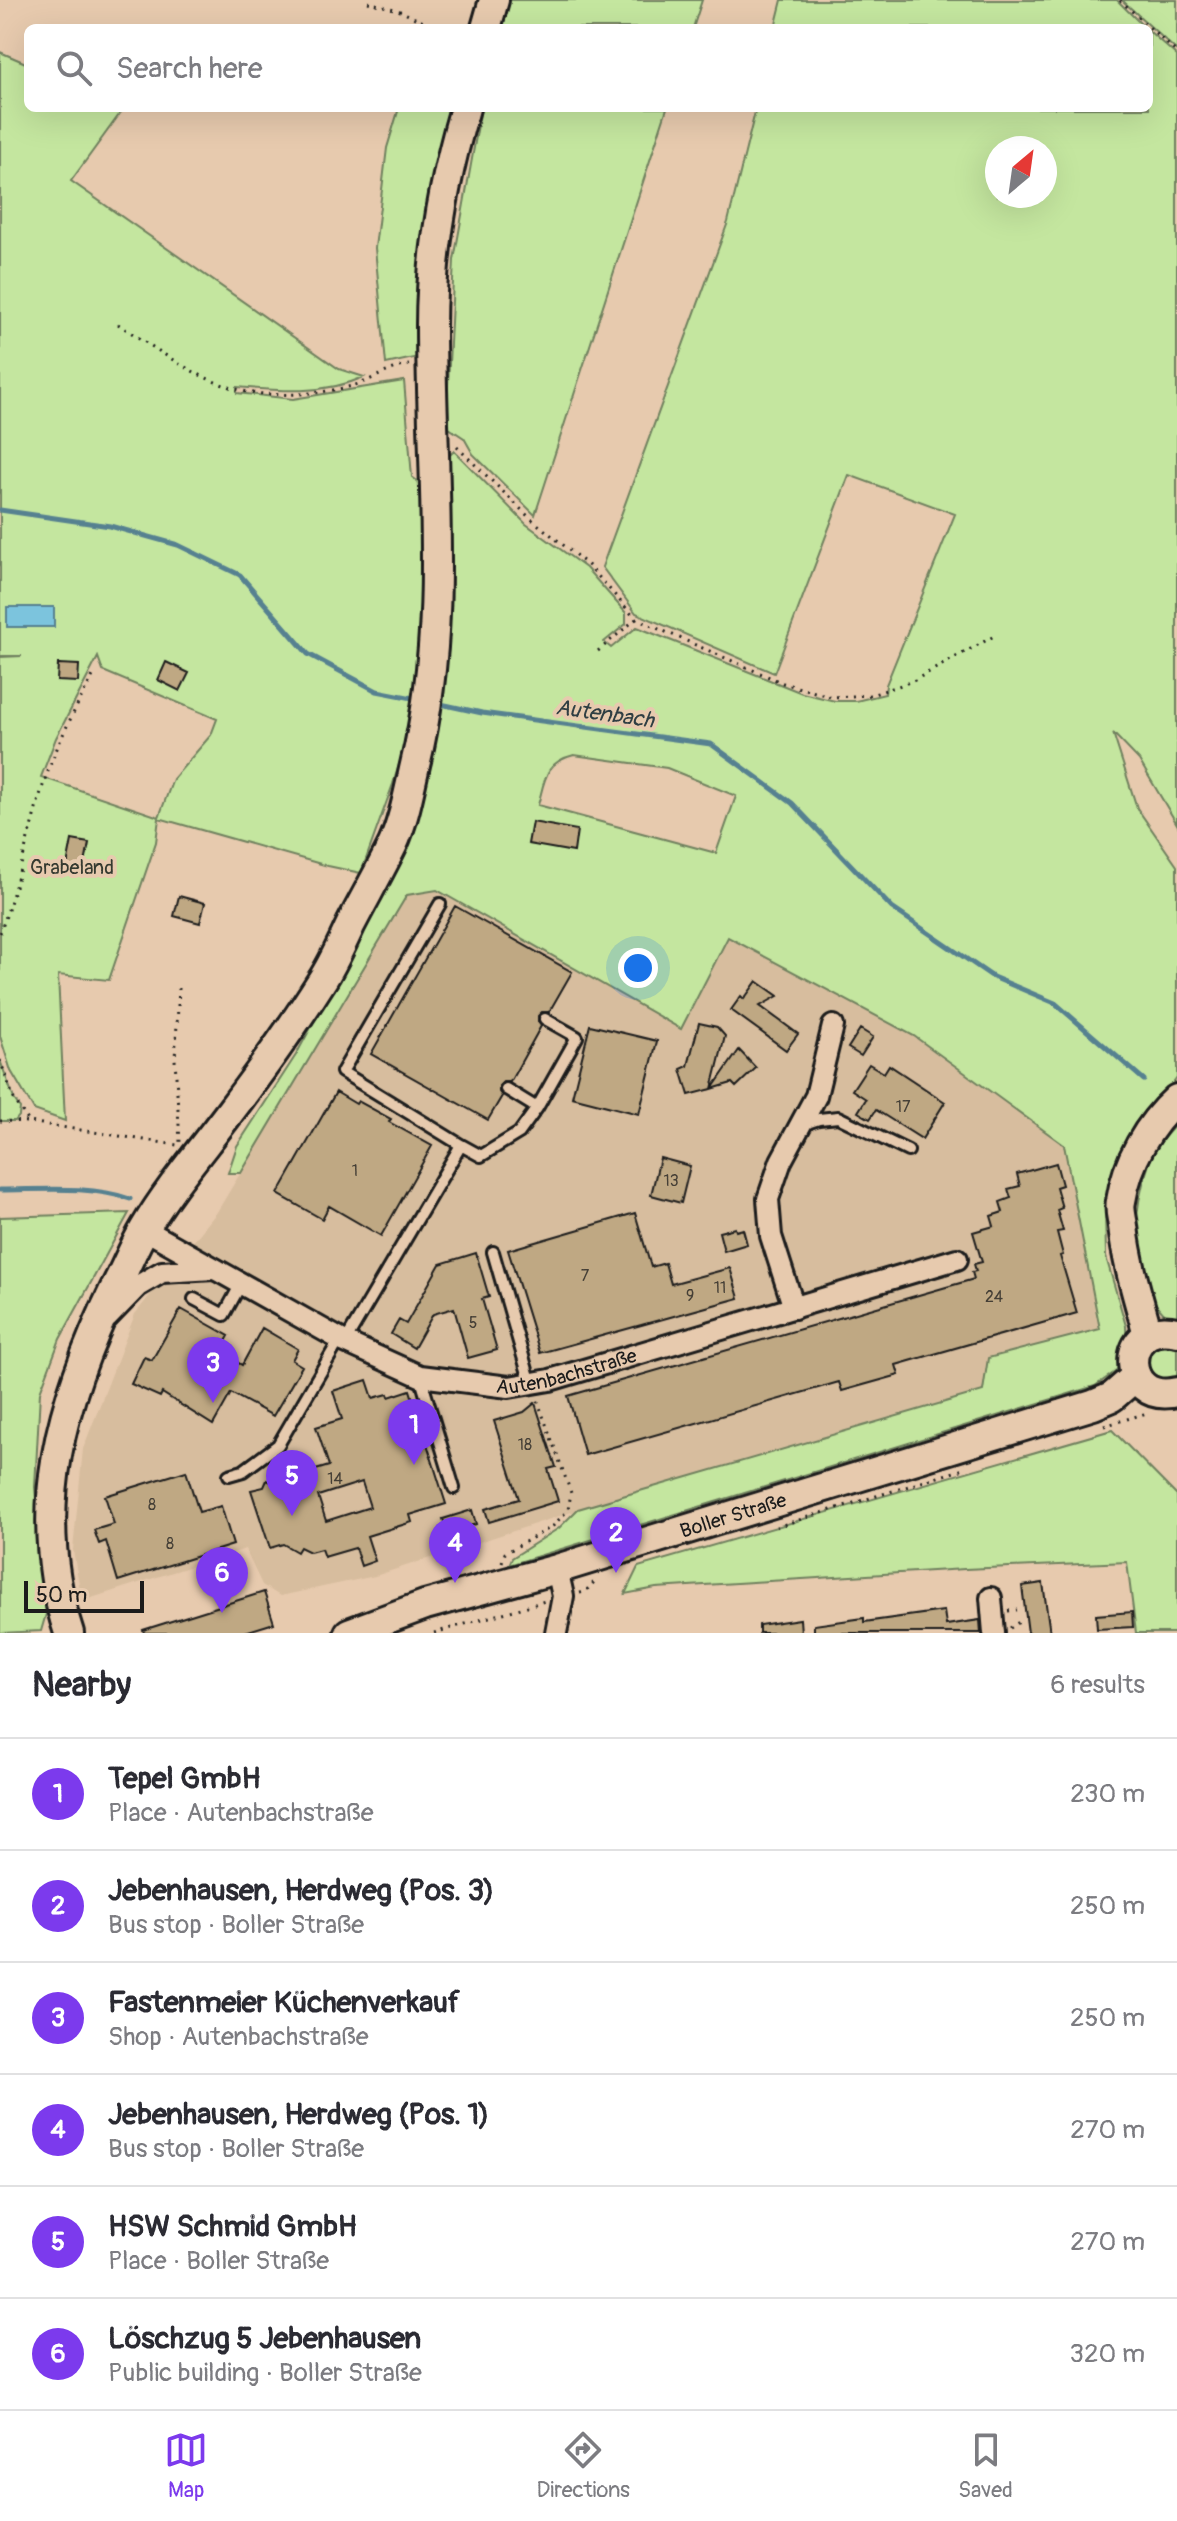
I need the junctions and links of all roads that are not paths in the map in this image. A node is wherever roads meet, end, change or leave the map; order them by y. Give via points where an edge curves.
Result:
1 (494, 0) edge
2 (487, 24) edge
3 (464, 112) edge
4 (440, 904) dead end
5 (545, 1019) dead end
6 (833, 1026) dead end
7 (506, 1089) dead end
8 (1177, 1099) edge
9 (537, 1108) junction
10 (799, 1126) junction
11 (461, 1145) junction
12 (908, 1151) dead end
13 (144, 1229) junction
14 (493, 1252) dead end
15 (957, 1259) dead end
16 (215, 1269) junction
17 (241, 1284) junction
18 (194, 1299) dead end
19 (794, 1308) junction
20 (1177, 1332) edge
21 (94, 1333) junction
22 (1148, 1334) junction
23 (342, 1340) junction
24 (420, 1376) junction
25 (1136, 1376) junction
26 (531, 1384) junction
27 (1177, 1392) edge
28 (229, 1475) dead end
29 (454, 1488) dead end
30 (560, 1582) junction
31 (991, 1598) dead end
32 (69, 1633) edge
33 (349, 1633) edge
34 (556, 1633) edge
35 (994, 1633) edge

1 - 2 street
3 - 13 street via 437,245 431,323 436,600 432,681 395,839 322,981
4 - 11 lane via 342,1072
5 - 9 lane via 577,1037
6 - 10 street via 816,1096
7 - 9 lane
8 - 22 street via 1133,1158 1120,1203 1125,1252
9 - 11 lane via 519,1133 481,1156
10 - 12 lane via 838,1117
10 - 19 street via 768,1199 771,1236
11 - 23 lane
13 - 16 street, Autenbachstraße
13 - 21 street
14 - 26 lane
15 - 19 street, Autenbachstraße
16 - 17 street, Autenbachstraße
16 - 21 street via 162,1272 138,1286
17 - 18 lane via 224,1315
17 - 23 street, Autenbachstraße
19 - 26 street, Autenbachstraße
20 - 22 street
21 - 32 street via 56,1452 53,1553 58,1600
22 - 25 street via 1133,1358
23 - 24 street, Autenbachstraße
23 - 28 lane via 278,1445
24 - 26 street, Autenbachstraße via 509,1387
24 - 29 lane
25 - 27 street via 1149,1390
25 - 30 street, Boller Straße via 1093,1405 795,1497
30 - 33 street, Boller Straße via 507,1584 425,1605
30 - 34 street
31 - 35 street

